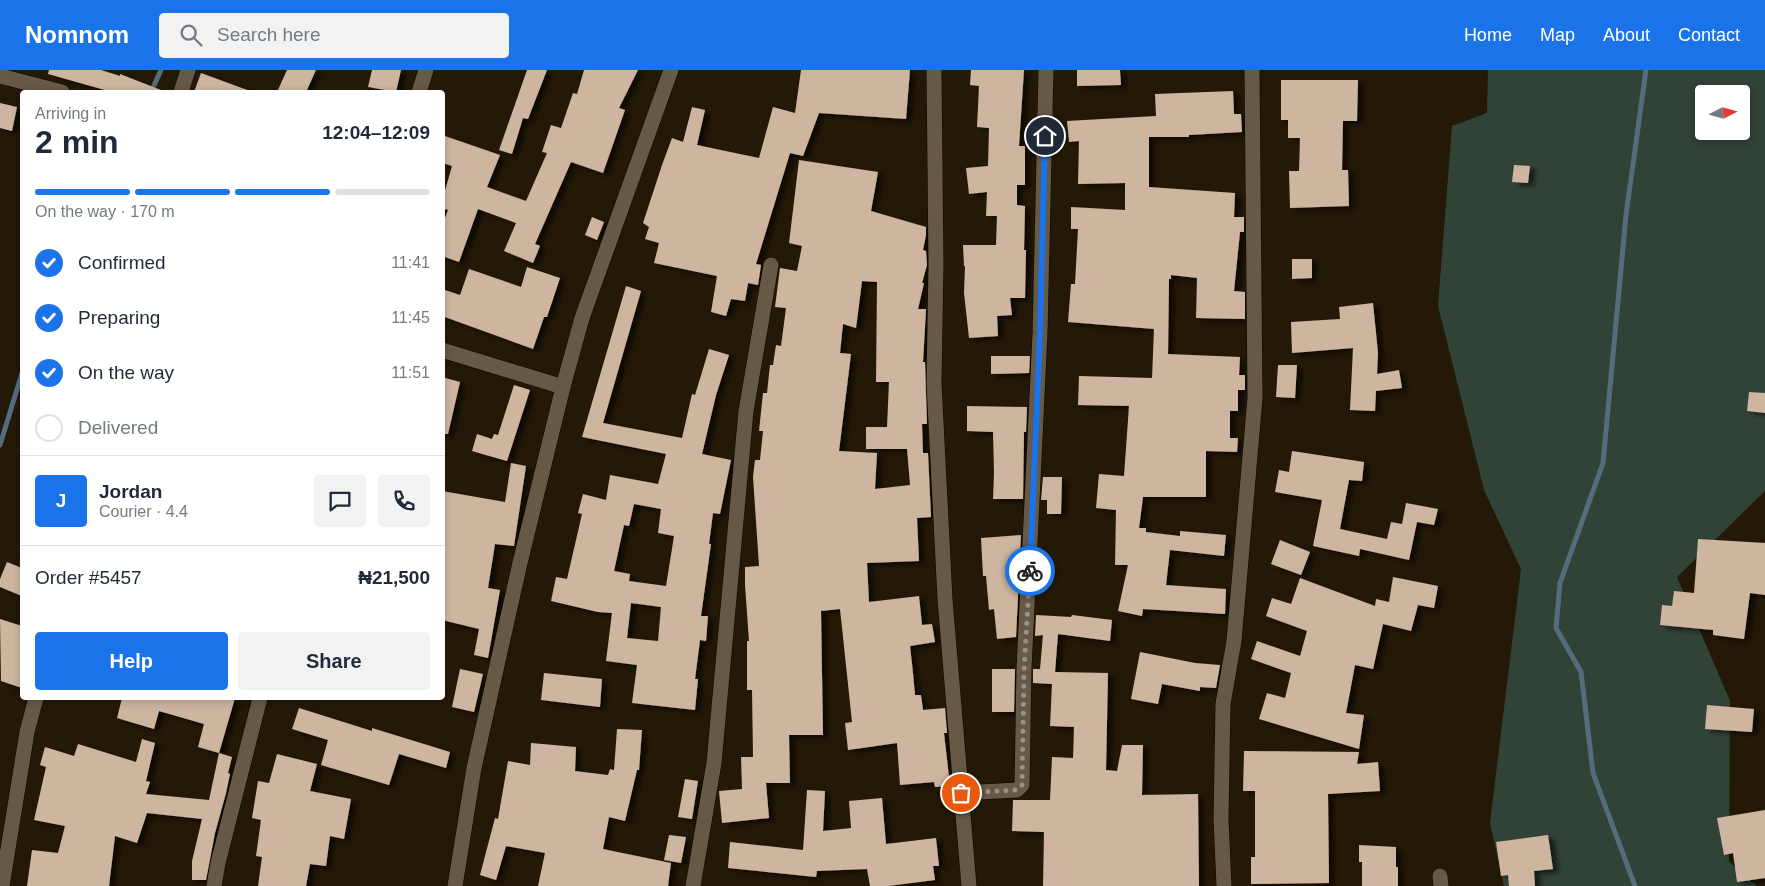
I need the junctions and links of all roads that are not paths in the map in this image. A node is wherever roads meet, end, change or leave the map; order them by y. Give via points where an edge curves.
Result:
1 (188, 70) edge
2 (426, 70) edge
3 (671, 70) edge
4 (934, 70) edge
5 (1046, 70) edge
6 (1252, 70) edge
7 (0, 76) edge
8 (54, 90) edge
9 (182, 90) edge
10 (420, 90) edge
11 (771, 265) dead end
12 (445, 351) edge
13 (562, 387) junction
14 (35, 700) edge
15 (259, 700) edge
16 (961, 793) junction
17 (2, 886) edge
18 (214, 886) edge
19 (454, 886) edge
20 (693, 886) edge
21 (969, 886) edge
22 (1224, 886) edge

1 - 9 street
2 - 10 street
3 - 13 street via 582,318
4 - 16 street via 934,384 945,599
5 - 16 street via 1040,333 1024,670 1022,785 1017,790
6 - 22 street via 1255,398 1234,641 1223,704 1220,819
7 - 8 street
11 - 20 street via 746,411 714,763
12 - 13 street
13 - 19 street via 474,768
14 - 17 street via 27,732
15 - 18 street
16 - 21 street

